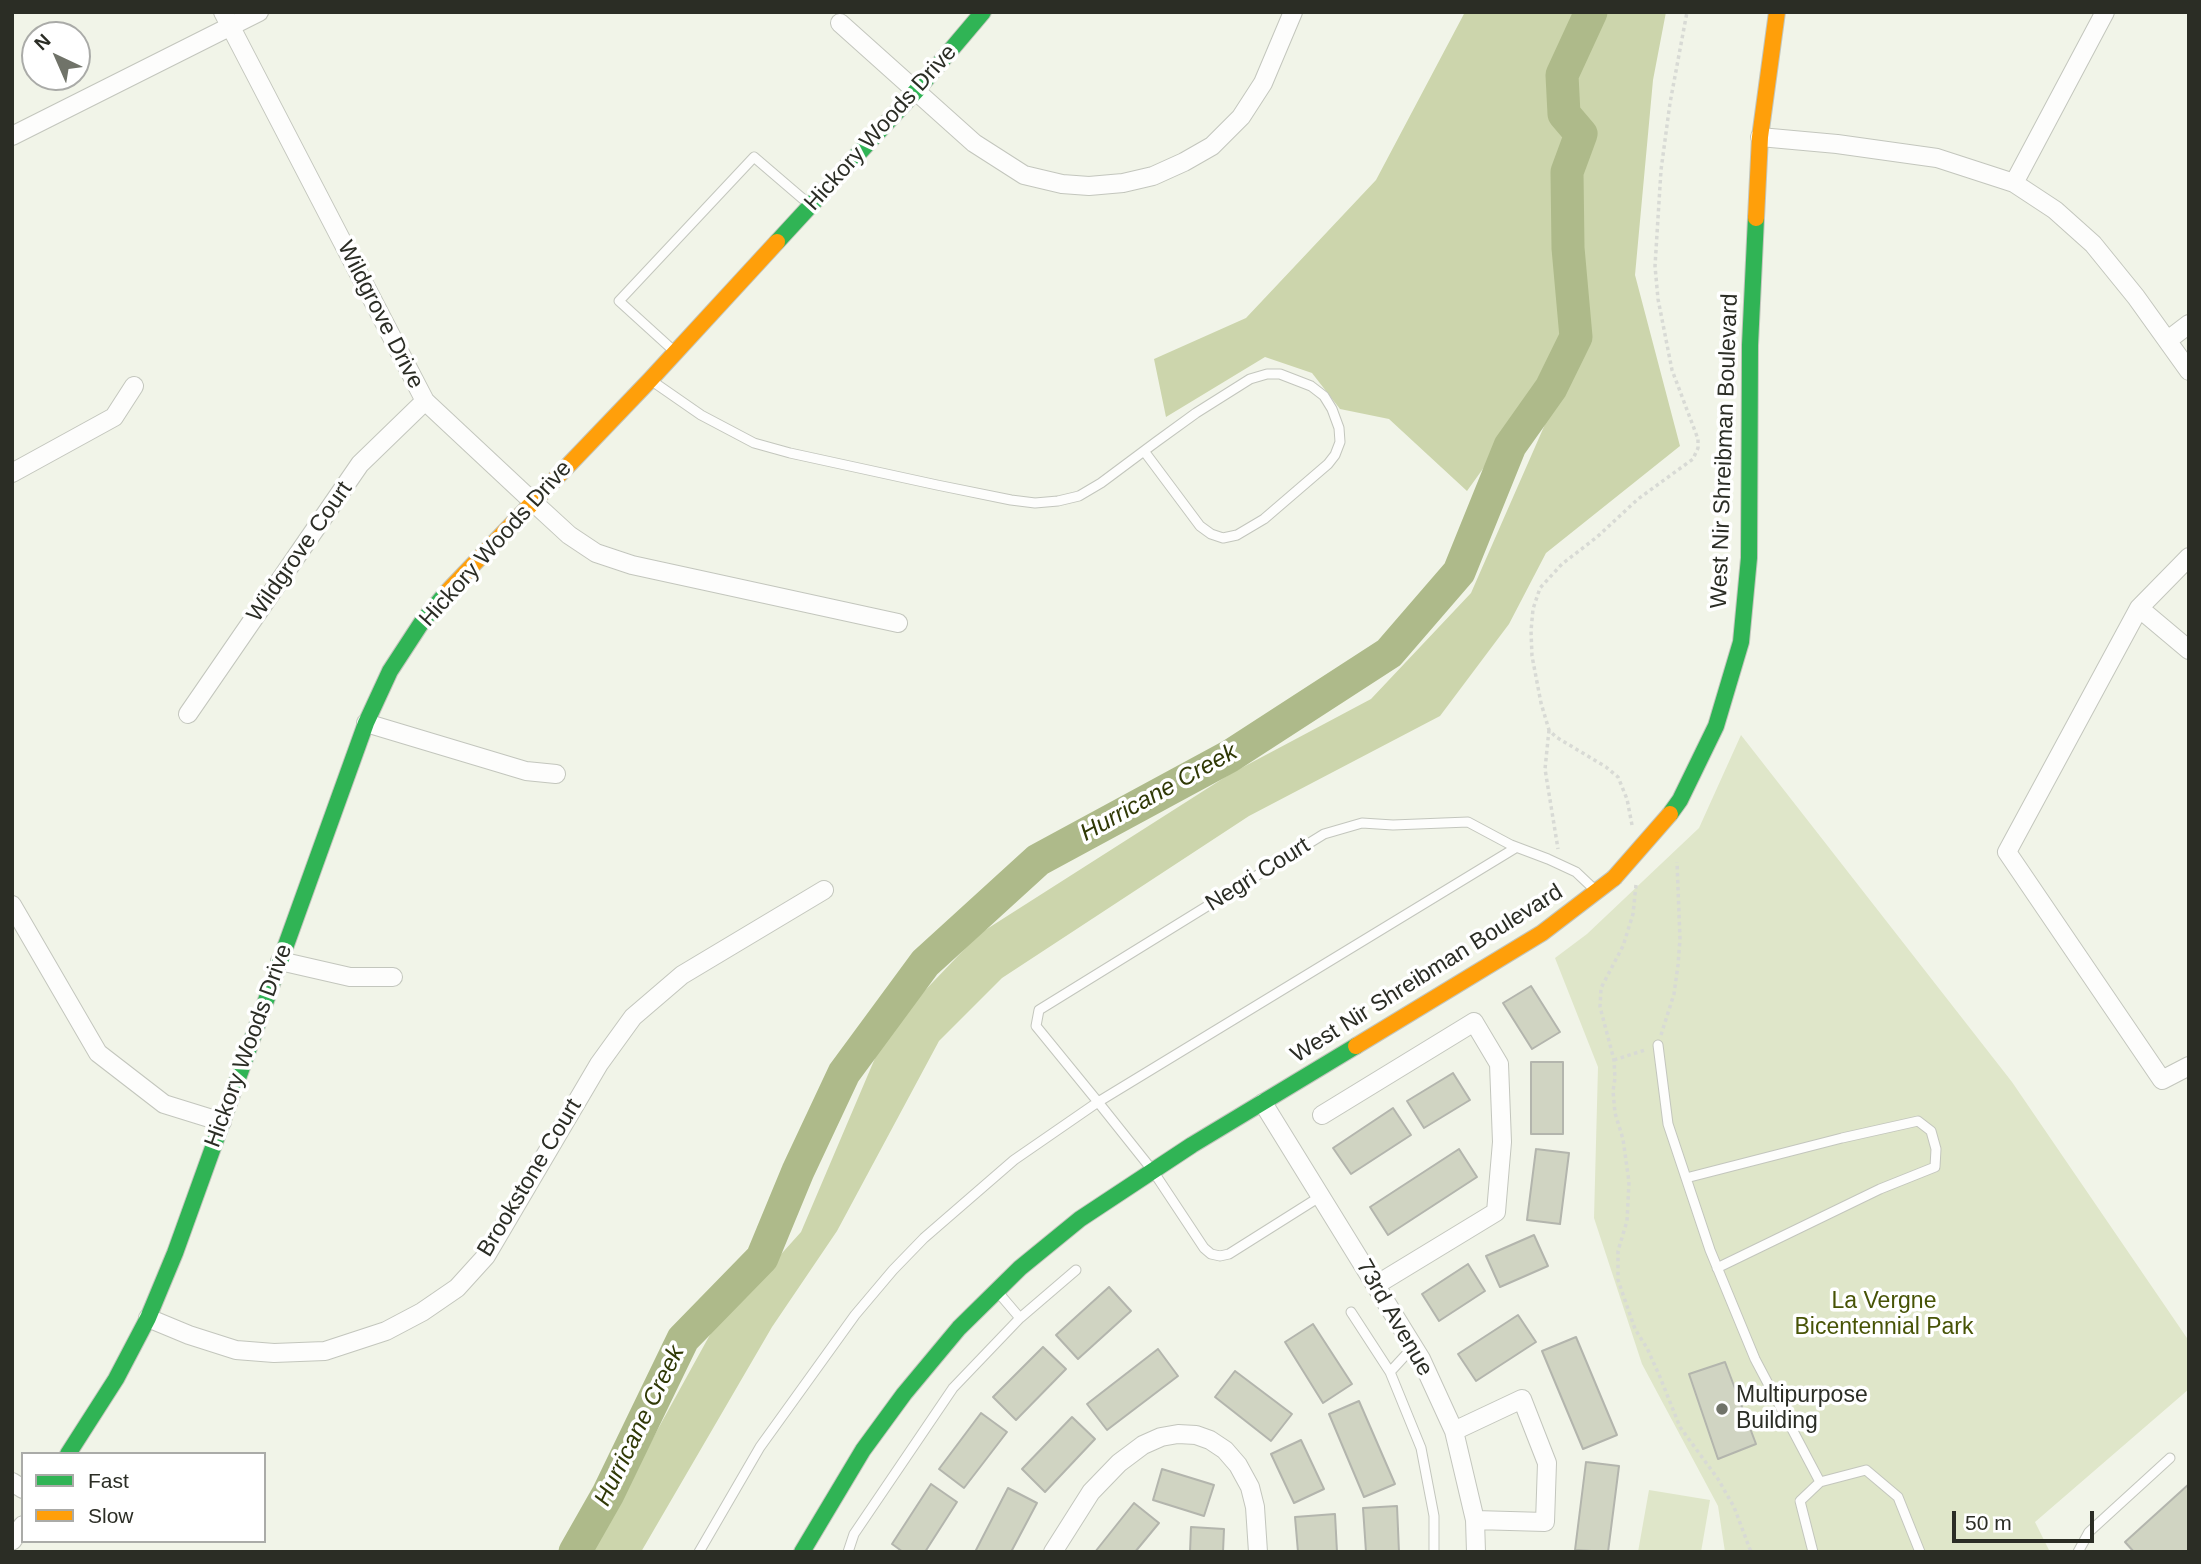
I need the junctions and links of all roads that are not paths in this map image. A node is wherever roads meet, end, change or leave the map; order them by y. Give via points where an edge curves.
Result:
1 (258, 12) edge
2 (983, 12) edge
3 (1293, 12) edge
4 (1777, 12) edge
5 (2105, 12) edge
6 (227, 20) edge
7 (840, 23) dead end
8 (917, 90) junction
9 (12, 136) edge
10 (1760, 137) junction
11 (2014, 183) junction
12 (811, 206) junction
13 (2189, 324) edge
14 (2168, 340) junction
15 (676, 353) junction
16 (2189, 371) edge
17 (650, 380) junction
18 (134, 386) dead end
19 (425, 401) junction
20 (1144, 452) junction
21 (12, 473) edge
22 (532, 501) junction
23 (2189, 557) edge
24 (2139, 608) junction
25 (898, 623) dead end
26 (2189, 650) edge
27 (188, 714) dead end
28 (366, 723) junction
29 (555, 774) dead end
30 (1517, 847) junction
31 (824, 890) dead end
32 (1597, 891) junction
33 (12, 905) edge
34 (280, 961) junction
35 (393, 977) dead end
36 (1658, 1045) road end
37 (2189, 1066) edge
38 (1098, 1102) junction
39 (1263, 1103) junction
40 (1322, 1115) dead end
41 (222, 1122) junction
42 (1153, 1171) junction
43 (1686, 1178) junction
44 (1321, 1196) junction
45 (1717, 1268) junction
46 (1076, 1270) dead end
47 (1376, 1285) junction
48 (997, 1291) junction
49 (1351, 1312) dead end
50 (148, 1318) junction
51 (1020, 1318) junction
52 (1413, 1347) junction
53 (1390, 1372) junction
54 (1454, 1431) junction
55 (69, 1452) edge
56 (2170, 1458) dead end
57 (1820, 1482) junction
58 (1475, 1520) junction
59 (699, 1552) edge
60 (802, 1552) edge
61 (848, 1552) edge
62 (1053, 1552) edge
63 (1258, 1552) edge
64 (1434, 1552) edge
65 (1476, 1552) edge
66 (1813, 1552) edge
67 (1920, 1552) edge
68 (2078, 1552) edge

1 - 6 street
2 - 8 main road, Hickory Woods Drive
3 - 8 street via 1264,83 1241,117 1212,146 1184,162 1123,183 1062,184 1024,175 974,143
4 - 10 main road, West Nir Shreibman Boulevard
5 - 11 street
6 - 9 street
6 - 19 street, Wildgrove Drive
7 - 8 street
8 - 12 main road, Hickory Woods Drive
10 - 11 street via 1937,158
10 - 32 main road, West Nir Shreibman Boulevard, bridge via 1750,345 1749,558 1741,642 1716,726 1679,800 1614,878
11 - 14 street via 2055,210 2093,244
12 - 15 main road, Hickory Woods Drive
12 - 15 lane via 754,157 619,301
13 - 14 street
14 - 16 street
15 - 17 main road, Hickory Woods Drive
17 - 20 lane via 701,415 754,443 1011,500 1035,503 1079,496
17 - 22 main road, Hickory Woods Drive
18 - 21 street via 114,417
19 - 22 street, Wildgrove Drive
19 - 27 street, Wildgrove Court via 360,464
20 - 20 lane via 1196,413 1250,379 1267,374 1311,386 1324,396 1339,428 1340,442 1328,464 1264,519 1237,535 1223,537 1200,526
22 - 25 street, Wildgrove Drive via 596,553 632,565
22 - 28 main road, Hickory Woods Drive via 422,622 390,671
23 - 24 street
24 - 26 street
24 - 37 street via 2007,852 2162,1080
28 - 29 street via 526,771
28 - 34 main road, Hickory Woods Drive
30 - 32 lane, Negri Court via 1576,872
30 - 38 lane
30 - 38 lane, Negri Court via 1468,822 1362,823 1324,834 1039,1010 1036,1026
31 - 50 street, Brookstone Court via 682,975 634,1017 599,1064 486,1256 457,1288 422,1312 386,1331 325,1351 274,1353 236,1350
32 - 39 main road, West Nir Shreibman Boulevard via 1542,933
33 - 41 street via 98,1053 164,1104
34 - 35 street via 350,977
34 - 41 main road, Hickory Woods Drive
36 - 43 lane via 1668,1124
38 - 42 lane, Negri Court
38 - 59 lane via 1014,1160 893,1270 760,1447
39 - 42 main road, West Nir Shreibman Boulevard
39 - 44 street, 73rd Avenue
40 - 47 street via 1474,1022 1499,1064 1502,1142 1496,1212
41 - 50 main road, Hickory Woods Drive
42 - 44 lane, Negri Court via 1204,1248 1220,1256
42 - 48 main road, West Nir Shreibman Boulevard via 1080,1219
43 - 45 lane
43 - 45 lane via 1918,1121 1931,1131 1935,1167
44 - 47 street, 73rd Avenue
45 - 57 lane via 1755,1359
46 - 51 lane
47 - 52 street, 73rd Avenue
48 - 51 lane
48 - 60 main road, West Nir Shreibman Boulevard via 904,1394 863,1450
49 - 53 lane
50 - 55 main road, Hickory Woods Drive
51 - 61 lane via 953,1388 853,1534
52 - 53 lane
52 - 54 street, 73rd Avenue
53 - 64 lane via 1421,1448 1434,1516
54 - 58 street, 73rd Avenue
54 - 58 street via 1522,1399 1547,1463 1545,1522
56 - 68 lane via 2089,1532
57 - 66 lane via 1801,1501
57 - 67 lane via 1866,1470 1898,1497
58 - 65 street, 73rd Avenue
62 - 63 street via 1091,1492 1119,1464 1143,1445 1178,1434 1210,1440 1238,1465 1255,1507

